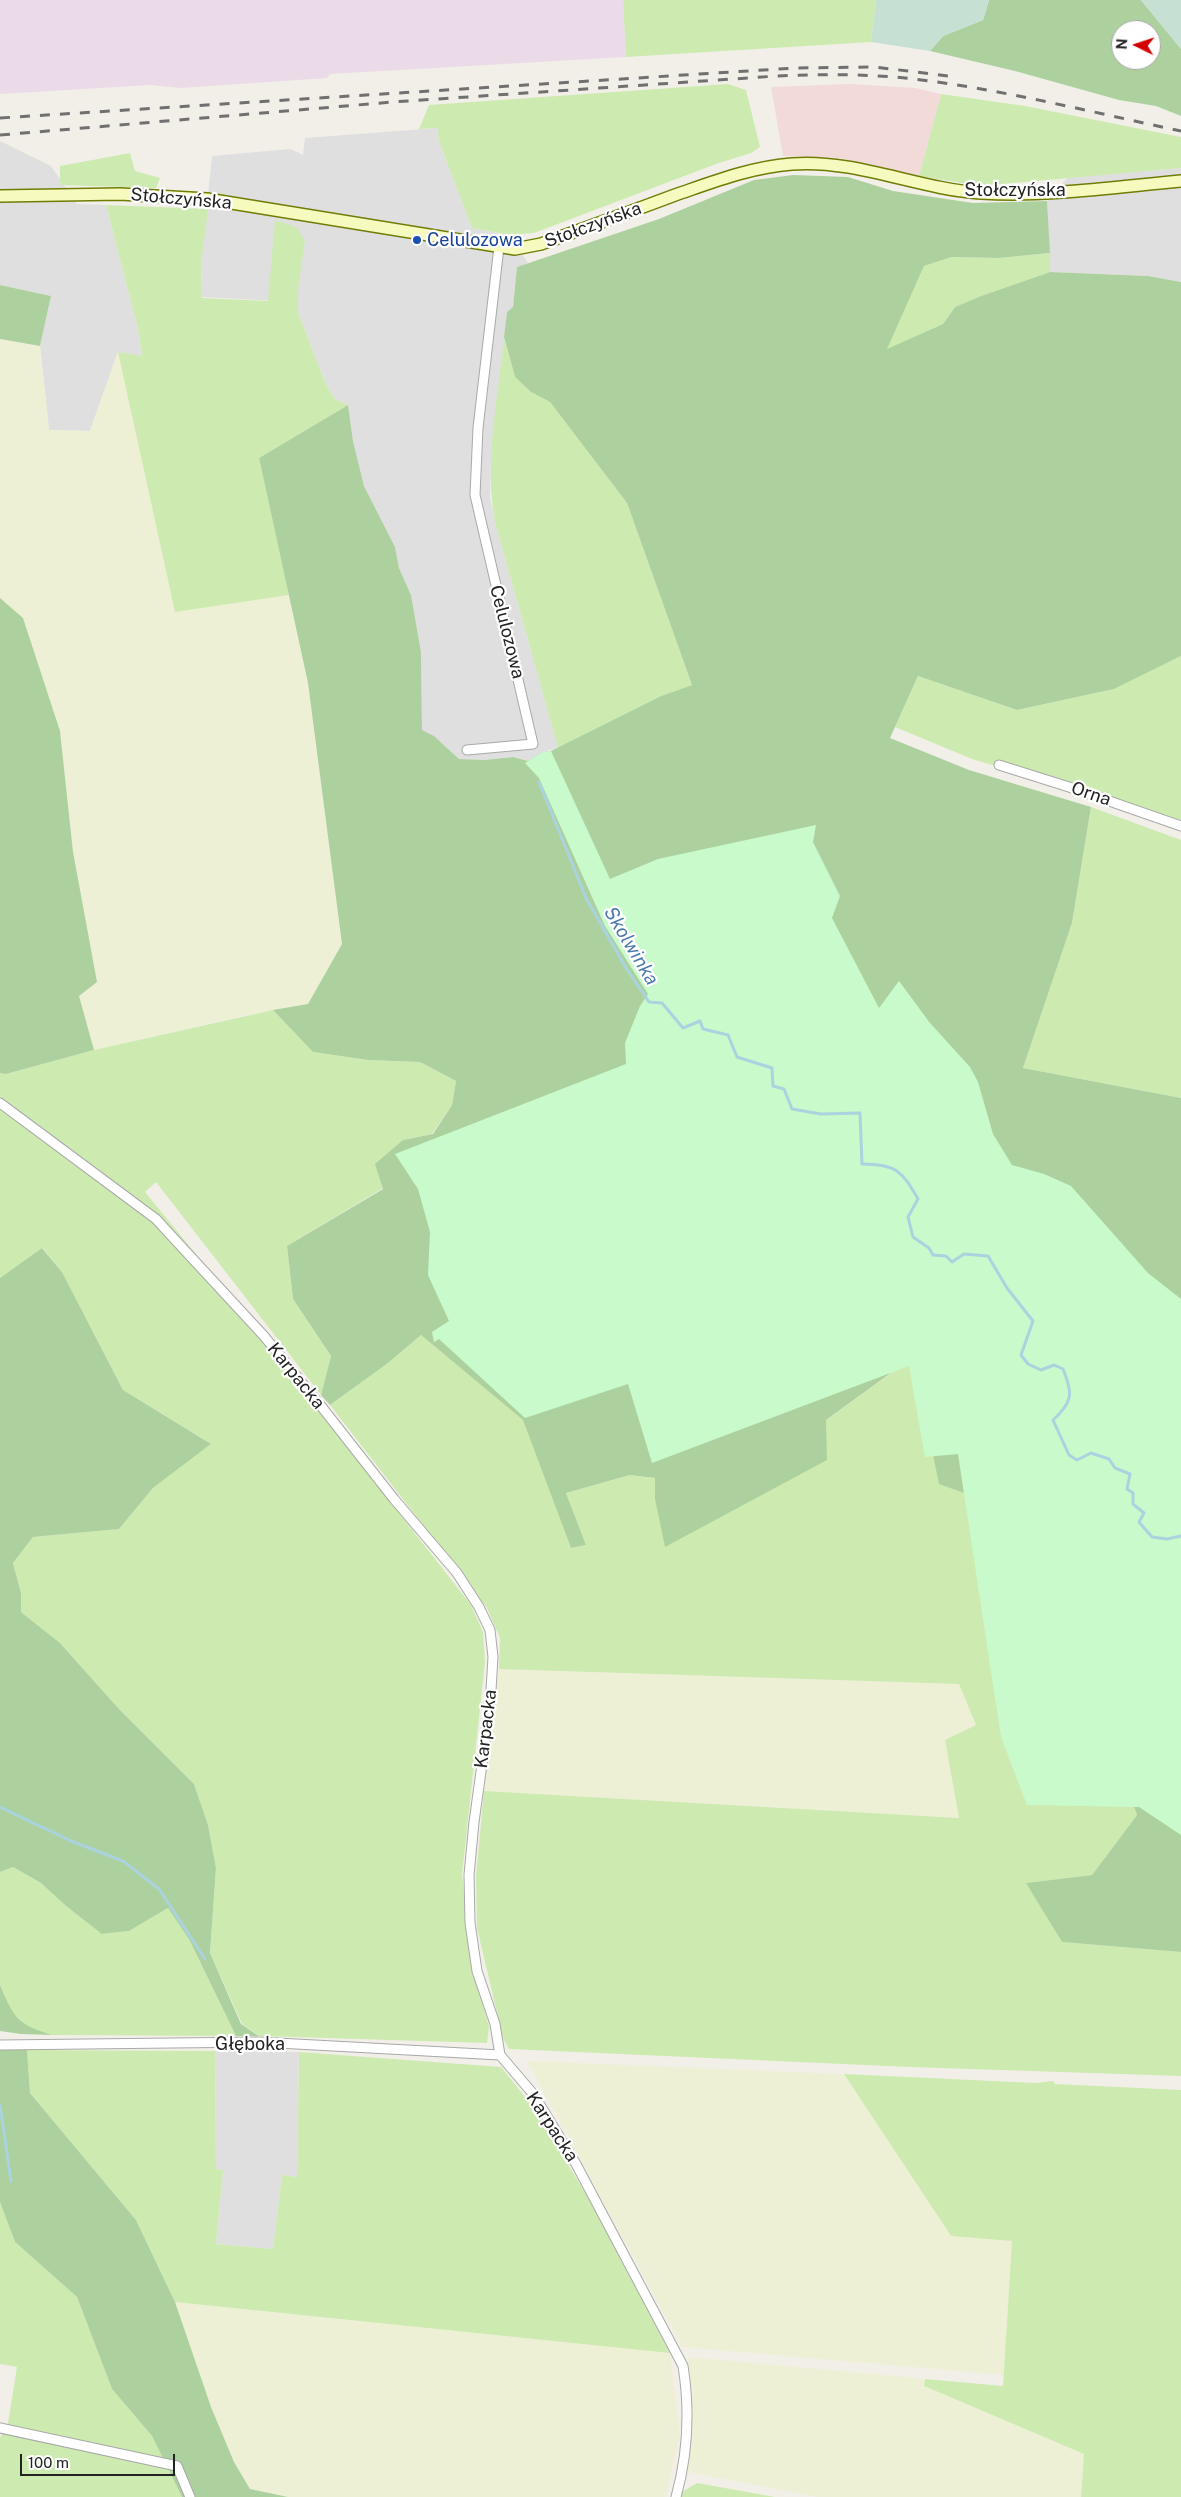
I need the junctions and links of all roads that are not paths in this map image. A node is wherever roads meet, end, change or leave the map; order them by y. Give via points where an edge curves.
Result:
1 (1181, 182) edge
2 (0, 196) edge
3 (499, 247) junction
4 (468, 750) dead end
5 (999, 766) dead end
6 (1181, 826) edge
7 (0, 1102) edge
8 (0, 2045) edge
9 (500, 2054) junction
10 (0, 2428) edge
11 (190, 2497) edge
12 (676, 2497) edge

1 - 3 street, Stołczyńska via 1028,193 981,193 925,185 871,172 793,164 709,182 541,244 515,249
2 - 3 street, Stołczyńska via 120,194 207,199
3 - 4 street, Celulozowa via 478,428 475,495 533,744
5 - 6 street, Orna
7 - 9 street, Karpacka via 156,1219 264,1336 457,1574 479,1607 490,1630 493,1657 490,1708 469,1875 470,1923 476,1971 495,2024
8 - 9 street, Głęboka via 259,2042
9 - 12 street, Karpacka via 534,2095 576,2164 683,2366 688,2396 687,2435
10 - 11 street via 177,2466

